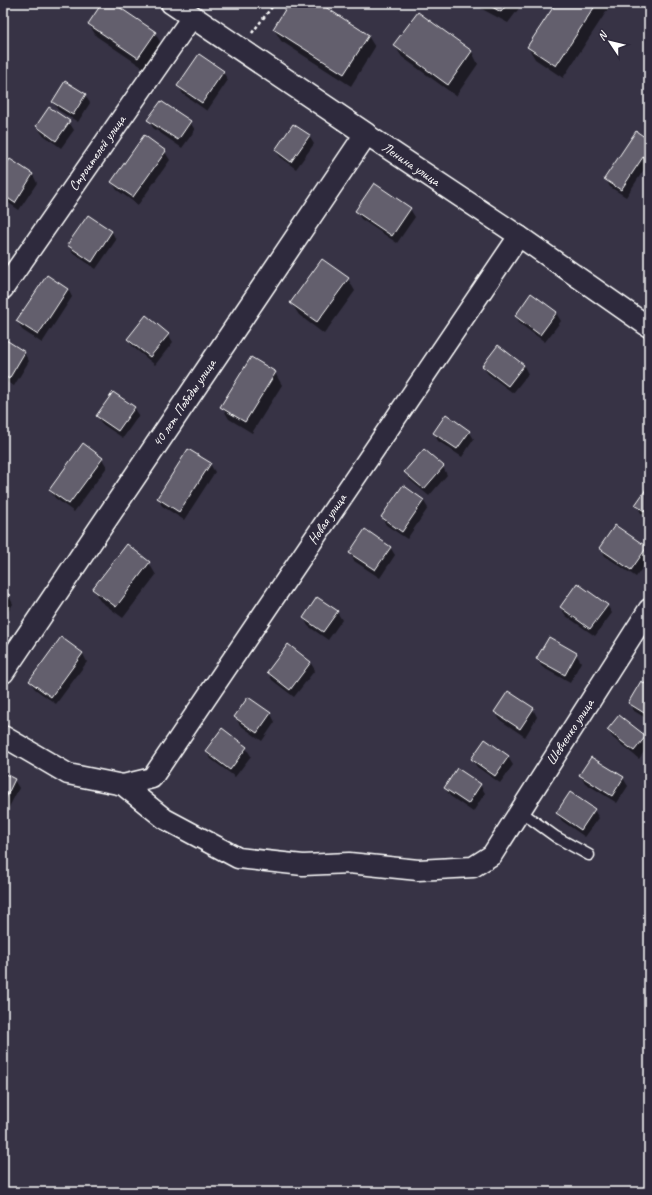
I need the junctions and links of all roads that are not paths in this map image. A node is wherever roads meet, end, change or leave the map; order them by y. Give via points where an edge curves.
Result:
1 (172, 3) edge
2 (192, 17) junction
3 (366, 134) junction
4 (519, 236) junction
5 (3, 289) edge
6 (649, 327) edge
7 (649, 609) edge
8 (3, 672) edge
9 (3, 736) edge
10 (123, 786) junction
11 (520, 811) junction
12 (589, 855) dead end

1 - 2 street, Ленина улица
2 - 3 street, Ленина улица
2 - 5 street, Строителей улица
3 - 4 street, Ленина улица
3 - 8 street, 40 лет Победы улица
4 - 6 street, Ленина улица
4 - 10 street, Новая улица via 152,778
7 - 11 street, Шевченко улица
9 - 10 street via 68,774
10 - 11 street, Шевченко улица via 165,819 238,858 303,865 348,863 418,870 473,867 492,855
11 - 12 lane via 556,837

